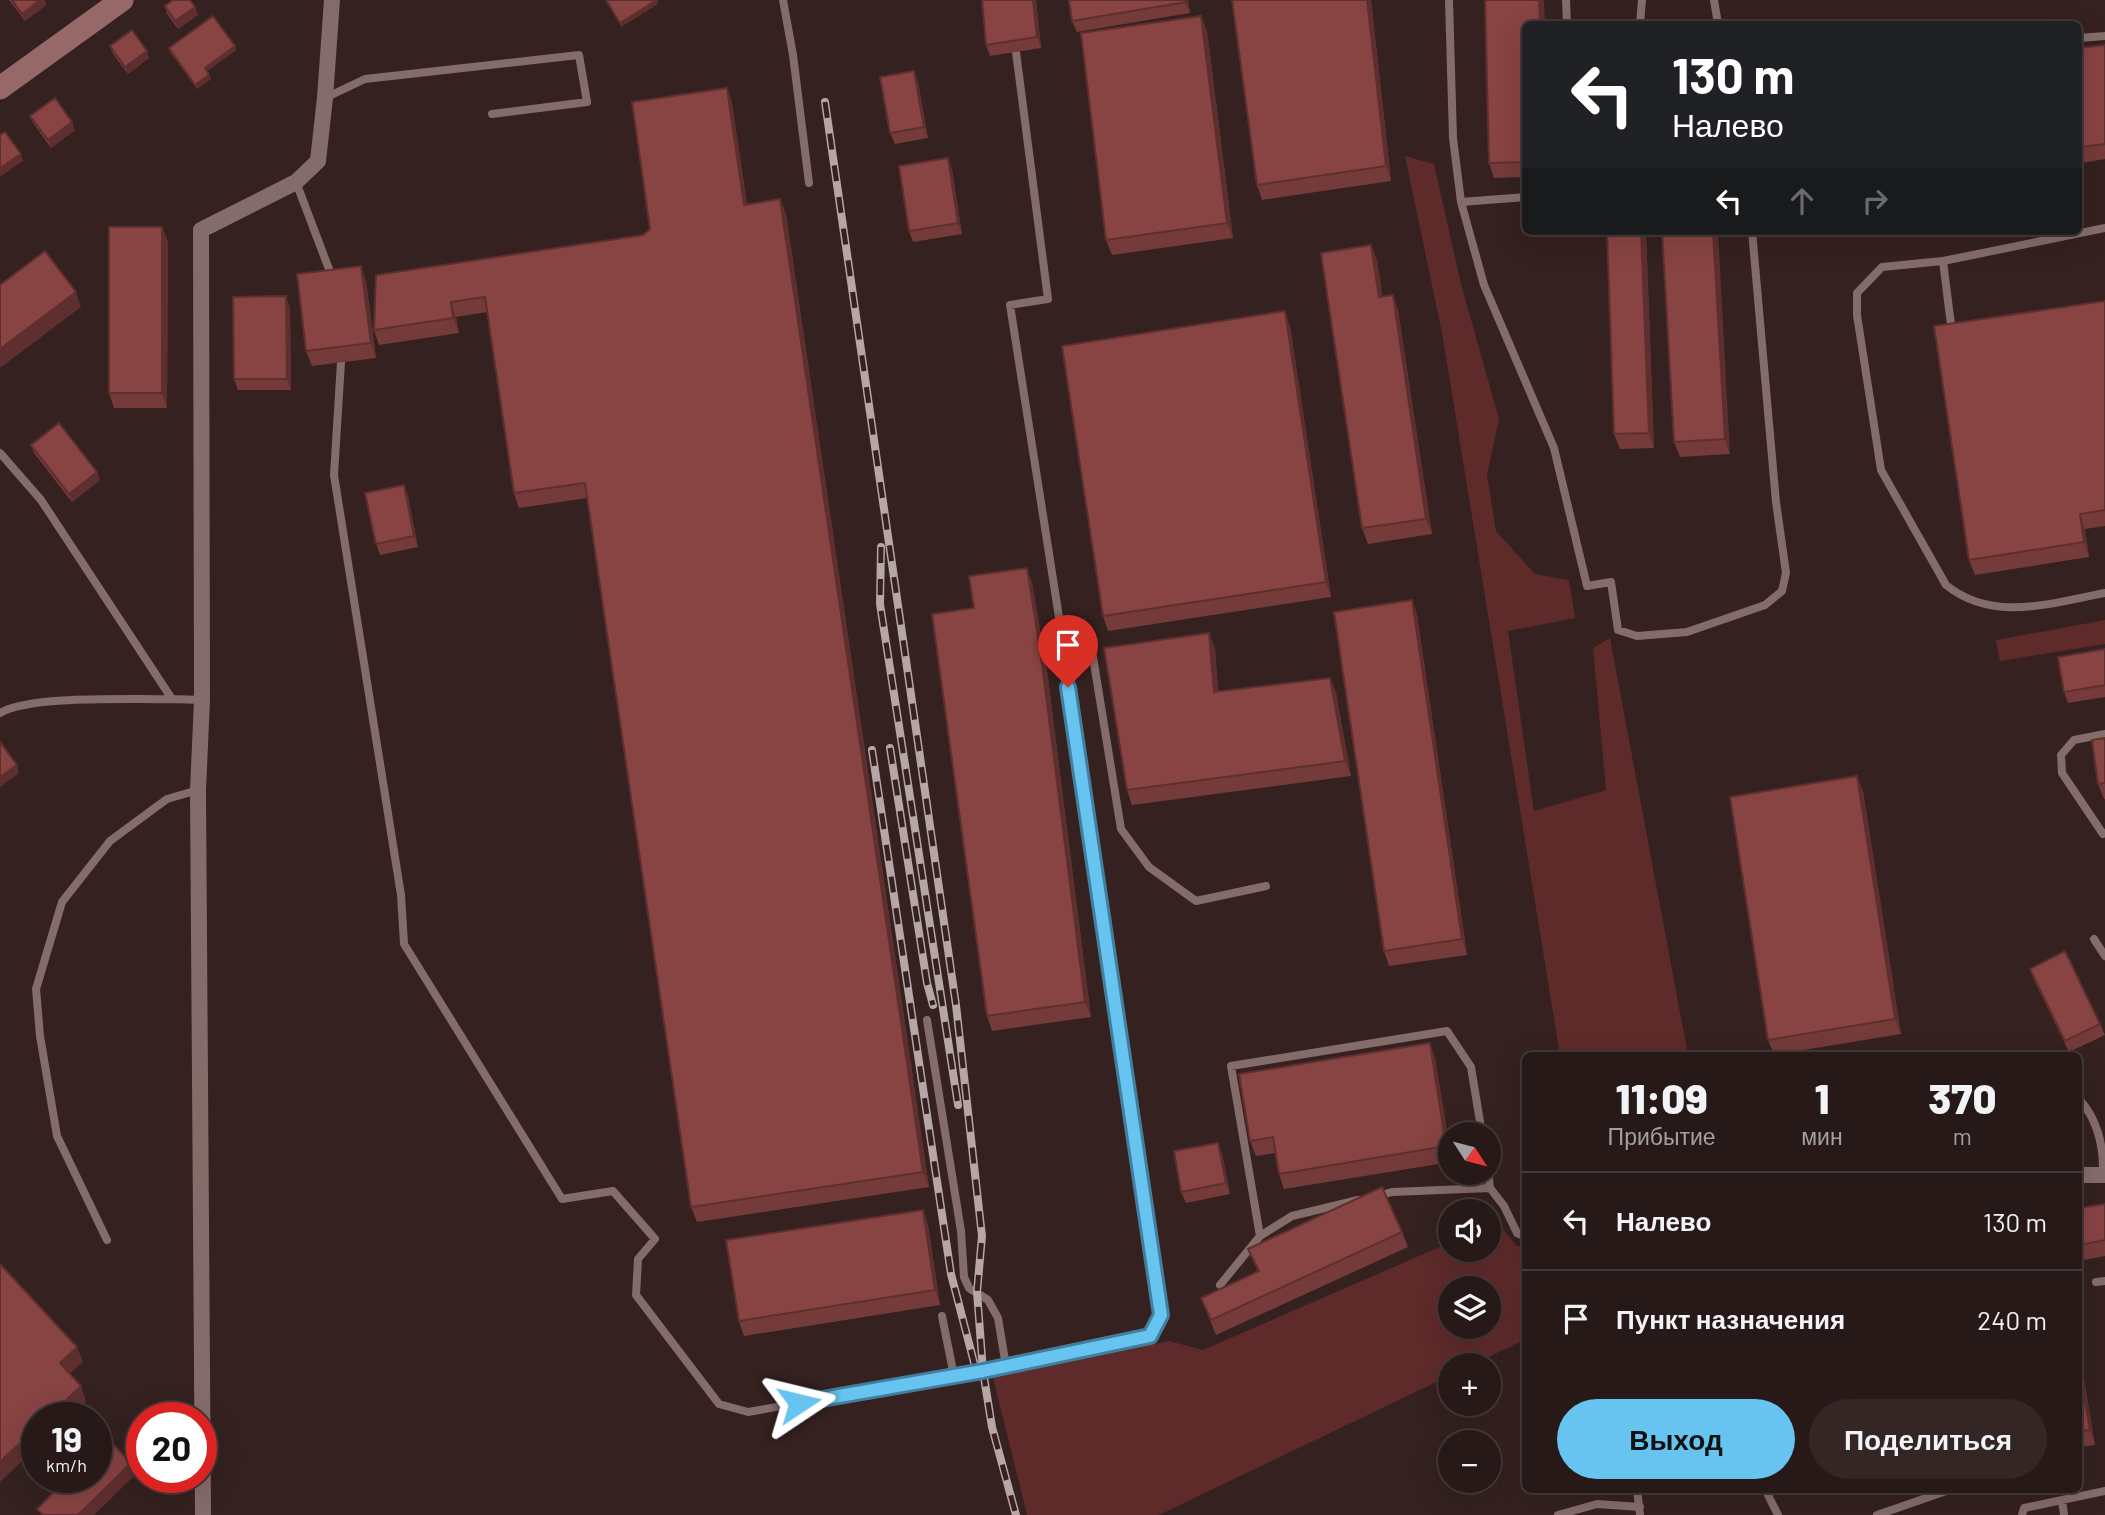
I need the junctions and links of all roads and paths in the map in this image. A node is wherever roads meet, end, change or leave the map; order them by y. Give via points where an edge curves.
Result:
1 (122, 0) edge
2 (332, 0) edge
3 (783, 0) edge
4 (1449, 0) edge
5 (1566, 0) edge
6 (1642, 0) edge
7 (1714, 0) edge
8 (1567, 21) edge
9 (1640, 21) edge
10 (1718, 21) edge
11 (2105, 36) edge
12 (2082, 38) edge
13 (1016, 52) edge
14 (0, 88) edge
15 (325, 98) junction
16 (492, 114) dead end
17 (296, 182) junction
18 (809, 183) dead end
19 (1522, 197) edge
20 (1461, 202) junction
21 (2105, 228) edge
22 (2082, 233) edge
23 (1752, 235) edge
24 (2071, 235) edge
25 (1943, 261) junction
26 (335, 285) edge
27 (1951, 325) edge
28 (341, 362) edge
29 (0, 453) edge
30 (2105, 593) edge
31 (1068, 687) dead end
32 (172, 699) junction
33 (202, 700) junction
34 (0, 713) edge
35 (2105, 734) edge
36 (198, 790) junction
37 (2105, 833) edge
38 (1266, 886) dead end
39 (2094, 939) dead end
40 (2105, 956) edge
41 (927, 1020) dead end
42 (2082, 1102) edge
43 (1480, 1122) edge
44 (2082, 1175) edge
45 (2104, 1175) edge
46 (1490, 1185) edge
47 (1490, 1188) junction
48 (1522, 1235) edge
49 (1260, 1236) junction
50 (107, 1240) dead end
51 (1220, 1284) dead end
52 (942, 1316) dead end
53 (1006, 1366) junction
54 (954, 1376) junction
55 (2105, 1491) edge
56 (1638, 1493) edge
57 (1768, 1493) edge
58 (1940, 1493) edge
59 (2062, 1500) junction
60 (1640, 1511) edge
61 (203, 1515) edge
62 (1558, 1515) edge
63 (1778, 1515) edge
64 (1877, 1515) edge
65 (2022, 1515) edge
66 (2064, 1515) edge

1 - 14 street
2 - 15 street
3 - 18 lane
4 - 20 lane via 1453,138
5 - 8 lane
6 - 9 lane
7 - 10 lane
11 - 12 lane
13 - 38 lane via 1048,299 1010,305 1064,649 1092,651 1121,829 1149,867 1196,901
15 - 16 lane via 366,79 579,55 587,102
15 - 17 street via 318,161
17 - 26 lane
17 - 33 street via 201,230
19 - 20 lane
20 - 23 lane via 1484,285 1554,448 1587,586 1611,582 1618,630 1637,636 1686,632 1765,605 1782,591 1786,573
21 - 22 lane
24 - 25 lane
25 - 27 lane
25 - 30 lane via 1882,267 1857,293 1881,470 1946,585 1961,597 1992,608 2029,607
28 - 54 lane via 334,475 401,895 404,944 562,1199 613,1191 655,1239 638,1259 636,1295 719,1404 748,1412
29 - 32 lane via 41,500
31 - 53 lane via 1161,1315 1150,1336
32 - 33 lane
32 - 34 lane via 58,702 12,706
33 - 36 street
35 - 37 lane via 2074,740 2061,755 2062,773
36 - 50 lane via 167,799 110,841 62,902 36,989 57,1136
36 - 61 street
39 - 40 lane
41 - 53 lane via 961,1231 964,1277 969,1288 988,1300 998,1318
42 - 45 lane via 2092,1114 2104,1153
43 - 49 lane via 1471,1067 1447,1031 1231,1066
44 - 45 street
46 - 47 lane
47 - 48 lane
47 - 49 lane via 1392,1192 1292,1216
49 - 51 lane
52 - 54 lane
53 - 54 lane
55 - 59 lane
56 - 60 lane
57 - 63 lane
58 - 64 lane
59 - 65 lane via 2024,1507
59 - 66 lane
60 - 62 lane via 1597,1504

